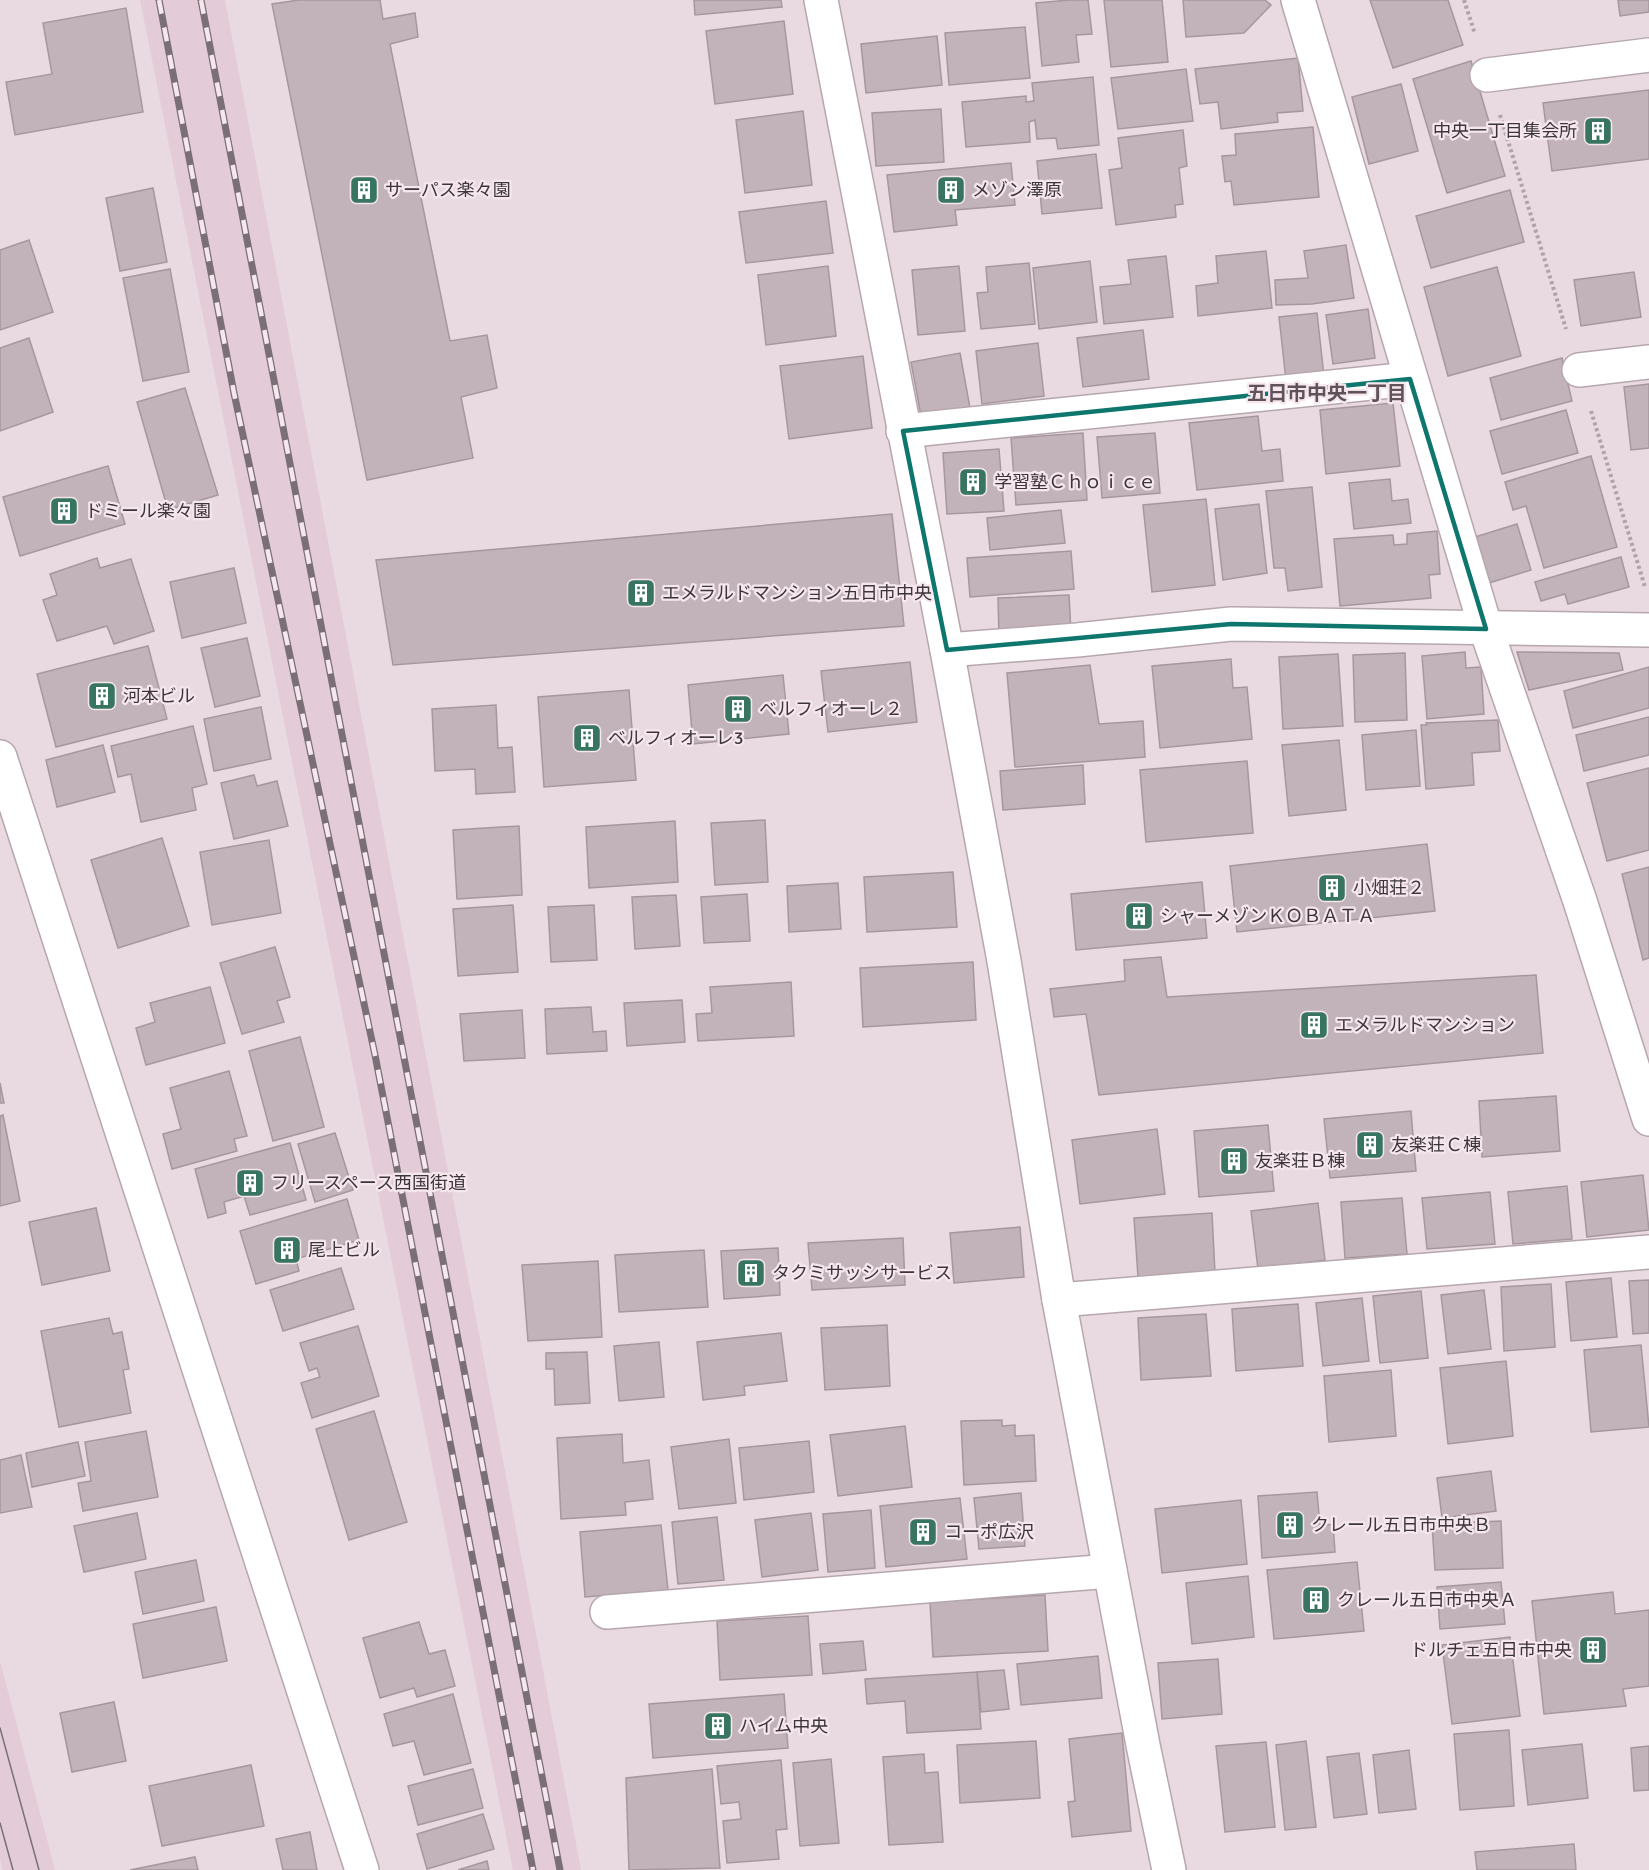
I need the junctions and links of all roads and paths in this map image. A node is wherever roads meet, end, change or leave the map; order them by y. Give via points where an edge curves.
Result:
1 (821, 0) edge
2 (1298, 0) edge
3 (1464, 0) edge
4 (1649, 55) edge
5 (1487, 75) junction
6 (1649, 362) edge
7 (1579, 370) junction
8 (1410, 380) junction
9 (903, 431) junction
10 (1646, 588) dead end
11 (1486, 629) junction
12 (1649, 630) edge
13 (947, 650) junction
14 (0, 757) edge
15 (1649, 1119) edge
16 (1649, 1252) edge
17 (1059, 1300) junction
18 (1110, 1571) junction
19 (607, 1612) dead end
20 (362, 1870) edge
21 (1169, 1870) edge

1 - 9 street
2 - 8 street
3 - 5 path
4 - 5 street
5 - 7 path
6 - 7 street
7 - 10 path
8 - 9 street
8 - 11 street
9 - 13 street
11 - 12 street
11 - 13 street via 1231,624
11 - 15 street via 1580,901
13 - 17 street via 1004,961
14 - 20 street
16 - 17 street
17 - 18 street
18 - 19 street
18 - 21 street

